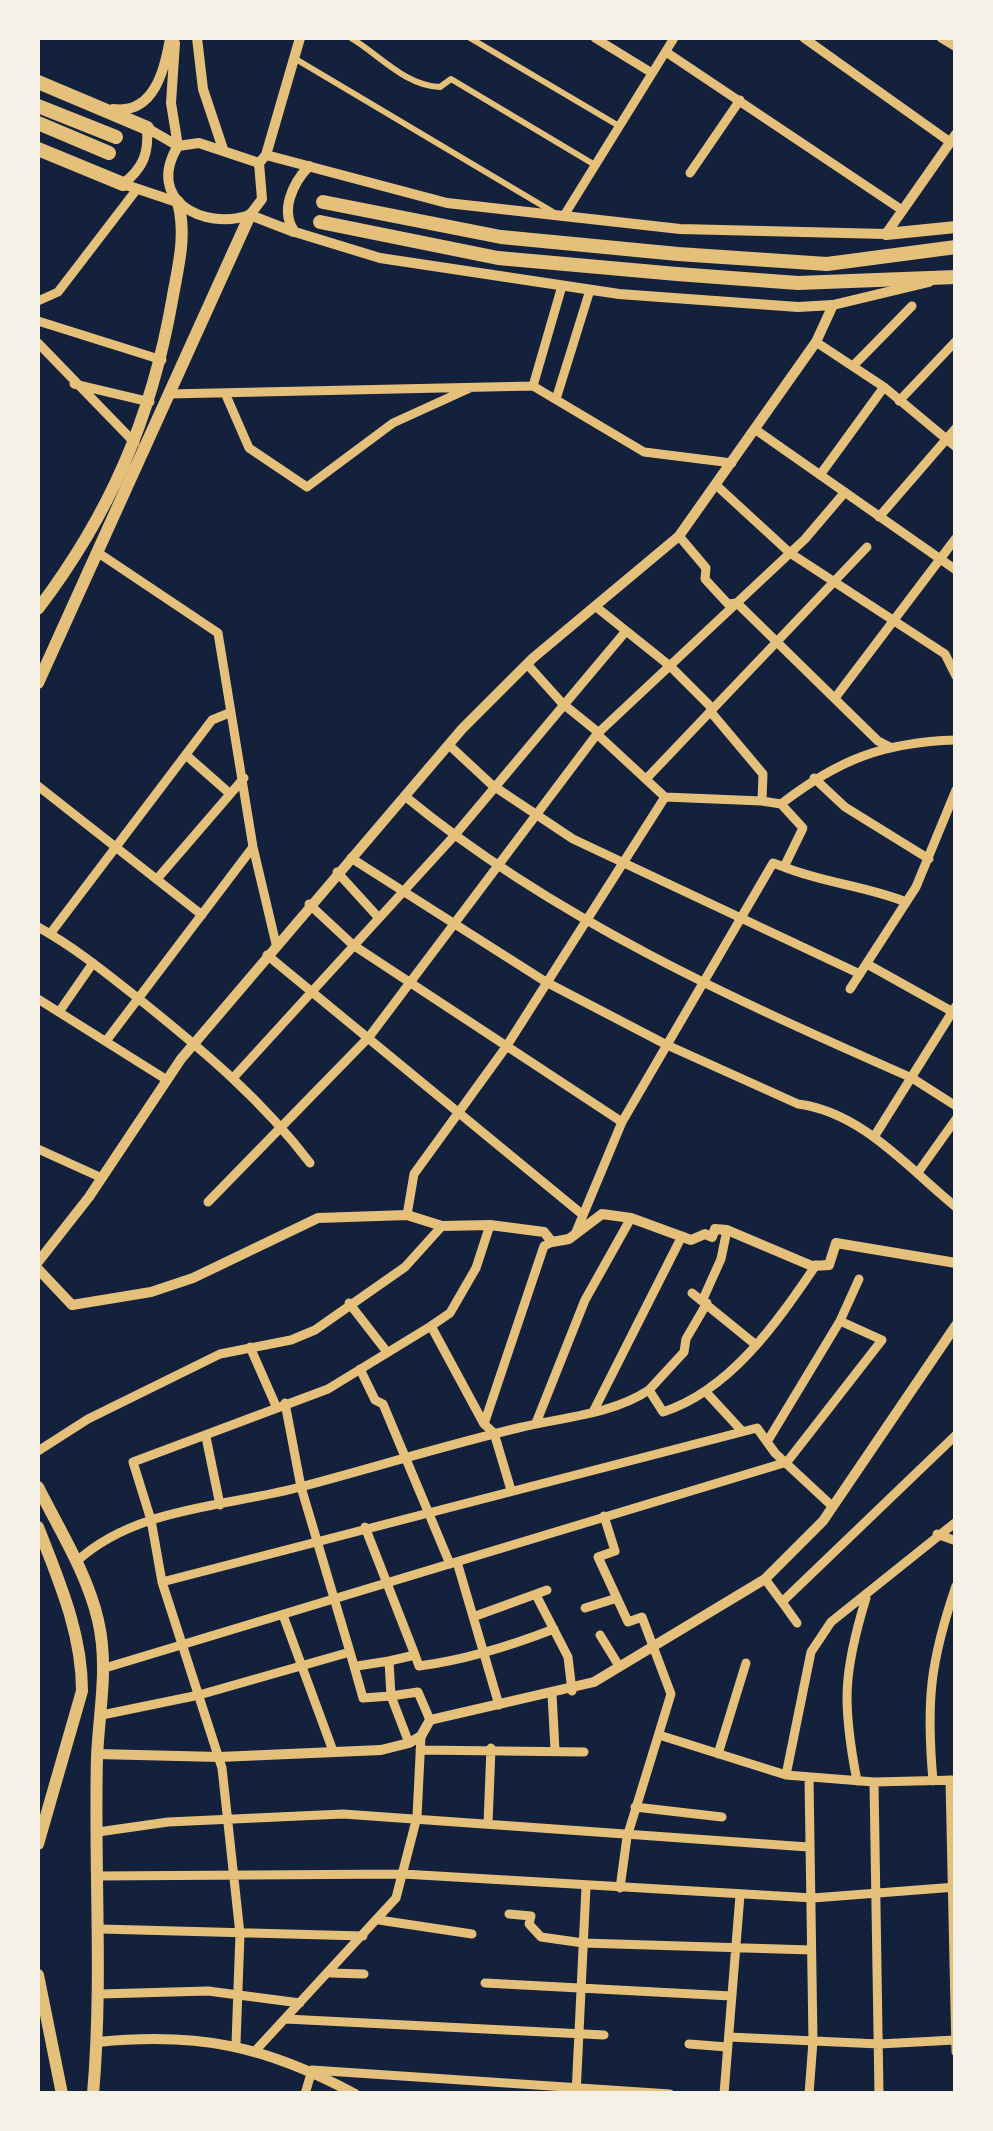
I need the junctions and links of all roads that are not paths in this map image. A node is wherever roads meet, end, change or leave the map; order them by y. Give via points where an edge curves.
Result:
1 (172, 38) edge
2 (197, 38) edge
3 (300, 38) edge
4 (351, 38) edge
5 (470, 38) edge
6 (595, 38) edge
7 (674, 38) edge
8 (804, 38) edge
9 (942, 38) edge
10 (956, 47) edge
11 (666, 52) junction
12 (294, 58) junction
13 (652, 73) junction
14 (38, 82) edge
15 (740, 100) junction
16 (38, 106) edge
17 (95, 107) junction
18 (38, 123) edge
19 (619, 126) junction
20 (147, 128) junction
21 (116, 137) dead end
22 (953, 138) edge
23 (178, 146) junction
24 (38, 149) edge
25 (223, 149) junction
26 (109, 153) dead end
27 (262, 159) junction
28 (594, 165) junction
29 (310, 166) junction
30 (690, 174) dead end
31 (130, 186) junction
32 (178, 202) junction
33 (323, 202) dead end
34 (902, 210) junction
35 (560, 213) junction
36 (250, 215) junction
37 (320, 222) dead end
38 (956, 227) edge
39 (295, 232) junction
40 (886, 234) junction
41 (956, 246) edge
42 (953, 282) edge
43 (562, 286) junction
44 (590, 290) junction
45 (39, 296) edge
46 (833, 305) junction
47 (912, 306) dead end
48 (38, 320) edge
49 (816, 342) junction
50 (956, 342) edge
51 (38, 343) edge
52 (162, 360) junction
53 (853, 366) junction
54 (72, 383) junction
55 (477, 385) junction
56 (533, 386) junction
57 (884, 387) junction
58 (224, 392) junction
59 (169, 394) junction
60 (556, 396) junction
61 (899, 400) junction
62 (150, 402) junction
63 (956, 428) edge
64 (756, 430) junction
65 (946, 439) junction
66 (135, 443) junction
67 (956, 448) edge
68 (732, 463) junction
69 (820, 475) junction
70 (716, 485) junction
71 (845, 492) junction
72 (879, 517) junction
73 (679, 536) junction
74 (956, 538) edge
75 (868, 547) dead end
76 (790, 553) junction
77 (100, 554) junction
78 (938, 560) junction
79 (956, 570) edge
80 (834, 582) junction
81 (736, 603) junction
82 (595, 606) junction
83 (38, 609) edge
84 (894, 622) junction
85 (626, 631) junction
86 (775, 643) junction
87 (528, 664) junction
88 (670, 666) junction
89 (956, 676) edge
90 (38, 683) edge
91 (836, 698) junction
92 (562, 704) junction
93 (712, 710) junction
94 (229, 713) junction
95 (598, 734) junction
96 (956, 740) edge
97 (449, 746) junction
98 (890, 747) junction
99 (186, 755) junction
100 (244, 778) junction
101 (647, 778) junction
102 (814, 778) junction
103 (492, 785) junction
104 (38, 786) edge
105 (956, 790) edge
106 (228, 792) junction
107 (406, 796) junction
108 (665, 797) junction
109 (762, 800) junction
110 (781, 804) junction
111 (537, 817) junction
112 (454, 836) junction
113 (114, 846) junction
114 (253, 847) junction
115 (351, 858) junction
116 (929, 859) junction
117 (624, 863) junction
118 (498, 866) junction
119 (784, 867) junction
120 (338, 872) junction
121 (157, 878) junction
122 (402, 892) junction
123 (906, 902) junction
124 (309, 904) junction
125 (202, 915) junction
126 (378, 917) junction
127 (740, 920) junction
128 (588, 921) junction
129 (455, 925) junction
130 (38, 927) edge
131 (50, 934) junction
132 (276, 944) junction
133 (353, 945) junction
134 (267, 955) junction
135 (93, 962) junction
136 (866, 964) junction
137 (860, 974) junction
138 (707, 980) junction
139 (546, 982) junction
140 (412, 984) junction
141 (850, 989) dead end
142 (311, 990) junction
143 (38, 999) edge
144 (138, 999) junction
145 (954, 1010) edge
146 (59, 1012) junction
147 (369, 1037) junction
148 (106, 1041) junction
149 (194, 1043) junction
150 (667, 1046) junction
151 (506, 1048) junction
152 (234, 1077) junction
153 (912, 1078) junction
154 (167, 1080) junction
155 (956, 1106) edge
156 (460, 1115) junction
157 (956, 1119) edge
158 (622, 1122) junction
159 (283, 1128) junction
160 (874, 1137) junction
161 (38, 1148) edge
162 (310, 1164) dead end
163 (920, 1172) junction
164 (102, 1178) junction
165 (208, 1202) dead end
166 (956, 1207) edge
167 (408, 1215) junction
168 (582, 1215) junction
169 (632, 1218) junction
170 (490, 1225) junction
171 (442, 1226) junction
172 (726, 1230) junction
173 (576, 1232) junction
174 (682, 1236) junction
175 (552, 1242) junction
176 (818, 1262) junction
177 (956, 1263) edge
178 (38, 1266) edge
179 (859, 1279) dead end
180 (692, 1293) dead end
181 (705, 1301) junction
182 (349, 1303) junction
183 (840, 1321) junction
184 (956, 1325) edge
185 (431, 1326) junction
186 (756, 1345) junction
187 (250, 1347) junction
188 (387, 1352) junction
189 (360, 1369) junction
190 (649, 1390) junction
191 (706, 1392) junction
192 (280, 1404) junction
193 (593, 1412) junction
194 (484, 1424) junction
195 (536, 1424) junction
196 (741, 1430) junction
197 (494, 1434) junction
198 (956, 1435) edge
199 (206, 1437) junction
200 (767, 1442) junction
201 (38, 1451) edge
202 (406, 1458) junction
203 (787, 1462) junction
204 (38, 1487) edge
205 (302, 1487) junction
206 (511, 1490) junction
207 (220, 1505) junction
208 (832, 1506) junction
209 (426, 1512) junction
210 (604, 1516) junction
211 (151, 1520) junction
212 (956, 1522) edge
213 (38, 1527) edge
214 (365, 1527) junction
215 (938, 1534) junction
216 (318, 1539) junction
217 (956, 1541) edge
218 (76, 1562) junction
219 (454, 1563) junction
220 (765, 1579) junction
221 (162, 1582) junction
222 (385, 1584) junction
223 (956, 1586) edge
224 (548, 1590) dead end
225 (536, 1595) junction
226 (867, 1595) junction
227 (336, 1598) junction
228 (614, 1599) junction
229 (782, 1602) junction
230 (585, 1608) dead end
231 (283, 1614) junction
232 (473, 1618) junction
233 (797, 1622) dead end
234 (554, 1629) junction
235 (600, 1636) dead end
236 (184, 1644) junction
237 (653, 1644) junction
238 (350, 1652) junction
239 (485, 1653) junction
240 (414, 1655) junction
241 (389, 1661) junction
242 (746, 1663) dead end
243 (304, 1664) junction
244 (357, 1666) junction
245 (619, 1666) junction
246 (105, 1668) junction
247 (572, 1691) junction
248 (552, 1694) junction
249 (199, 1695) junction
250 (391, 1696) junction
251 (499, 1705) junction
252 (102, 1715) junction
253 (430, 1720) junction
254 (659, 1735) junction
255 (421, 1736) junction
256 (409, 1743) junction
257 (491, 1748) junction
258 (420, 1750) junction
259 (555, 1750) junction
260 (334, 1751) junction
261 (584, 1752) dead end
262 (97, 1754) junction
263 (718, 1754) junction
264 (219, 1757) junction
265 (786, 1774) junction
266 (809, 1778) junction
267 (953, 1780) edge
268 (858, 1781) junction
269 (933, 1781) junction
270 (874, 1782) junction
271 (635, 1807) junction
272 (417, 1817) junction
273 (722, 1817) dead end
274 (230, 1823) junction
275 (488, 1824) junction
276 (98, 1832) junction
277 (627, 1836) junction
278 (38, 1844) edge
279 (808, 1847) junction
280 (403, 1874) junction
281 (235, 1875) junction
282 (98, 1876) junction
283 (586, 1887) junction
284 (953, 1887) edge
285 (620, 1888) junction
286 (878, 1894) junction
287 (740, 1895) junction
288 (813, 1898) junction
289 (509, 1914) dead end
290 (379, 1920) junction
291 (101, 1929) junction
292 (240, 1934) junction
293 (472, 1934) dead end
294 (364, 1936) junction
295 (583, 1942) junction
296 (734, 1948) junction
297 (810, 1950) junction
298 (331, 1973) junction
299 (364, 1974) dead end
300 (38, 1975) edge
301 (485, 1983) dead end
302 (580, 1988) junction
303 (240, 1993) junction
304 (100, 1994) junction
305 (731, 1996) junction
306 (300, 2002) junction
307 (41, 2011) edge
308 (286, 2018) junction
309 (955, 2026) edge
310 (583, 2034) junction
311 (604, 2035) dead end
312 (955, 2040) edge
313 (813, 2041) junction
314 (98, 2042) junction
315 (728, 2042) junction
316 (236, 2043) junction
317 (689, 2044) dead end
318 (879, 2044) junction
319 (256, 2050) junction
320 (956, 2052) edge
321 (312, 2070) junction
322 (577, 2089) edge
323 (62, 2094) edge
324 (93, 2094) edge
325 (305, 2094) edge
326 (355, 2094) edge
327 (670, 2094) edge
328 (724, 2094) edge
329 (809, 2094) edge
330 (879, 2094) edge

1 - 17 street via 150,97 125,111
1 - 23 street
2 - 25 street via 203,90
3 - 12 street
4 - 28 street via 407,80 440,87 451,79
5 - 19 street
6 - 13 street
7 - 11 street
8 - 22 street
9 - 10 street
11 - 13 street
11 - 15 street
12 - 27 street
12 - 35 street
13 - 19 street
14 - 17 highway
15 - 30 street
15 - 34 street
16 - 21 highway
17 - 20 highway
18 - 26 highway
19 - 28 street
20 - 23 street
20 - 31 street via 147,155
22 - 34 street
23 - 25 street
23 - 32 street via 166,181
24 - 31 highway
25 - 27 street
27 - 29 street
27 - 36 street via 262,198
28 - 35 street
29 - 35 street via 447,203
29 - 39 street via 287,208
31 - 32 street
31 - 45 street via 58,292
32 - 36 street via 216,220
32 - 52 main road via 185,230
33 - 41 highway via 501,238 678,254 827,264
34 - 40 street
35 - 40 street via 680,229
36 - 39 street
36 - 59 main road
37 - 42 highway via 498,258 798,283
38 - 40 main road
39 - 43 street via 380,258
42 - 46 street
43 - 44 street
43 - 56 street
44 - 46 street via 798,308
44 - 60 street
46 - 49 street
47 - 53 street
48 - 52 street
49 - 53 street
49 - 64 street
50 - 61 street
51 - 54 street
52 - 62 main road
53 - 57 street
54 - 62 street
54 - 66 street
55 - 56 street
55 - 58 street
55 - 58 street via 393,422 307,487 249,448
56 - 60 street
57 - 61 street
57 - 69 street
58 - 59 street
59 - 77 main road
60 - 68 street via 644,452
61 - 65 street
62 - 66 main road
63 - 65 street
64 - 68 street
64 - 69 street
65 - 67 street
65 - 72 street
66 - 83 main road via 106,504
68 - 70 street
69 - 71 street
70 - 73 street
70 - 76 street
71 - 72 street
71 - 76 street
72 - 78 street
73 - 81 street via 706,568 705,579 728,604
73 - 82 street
74 - 78 street
75 - 80 street
76 - 80 street
76 - 81 street
77 - 90 main road
77 - 94 street via 218,634
78 - 79 street
78 - 84 street
80 - 84 street
80 - 86 street
81 - 86 street
81 - 88 street
82 - 85 street
82 - 87 street
84 - 89 street via 945,654
84 - 91 street
85 - 88 street
85 - 92 street
86 - 91 street
86 - 93 street
87 - 92 street
87 - 97 street
88 - 93 street
88 - 95 street
91 - 98 street
92 - 95 street
92 - 103 street
93 - 101 street
93 - 109 street via 762,774
94 - 99 street via 212,720
94 - 100 street
95 - 101 street
95 - 111 street
96 - 98 street
97 - 103 street
97 - 107 street
98 - 102 street
99 - 106 street
99 - 113 street
100 - 106 street
100 - 114 street
101 - 108 street
102 - 110 street
102 - 116 street via 845,806
103 - 111 street
103 - 112 street
104 - 113 street
105 - 116 street
106 - 121 street
107 - 112 street
107 - 115 street
108 - 109 street
108 - 117 street
109 - 110 street
110 - 119 street via 803,828
111 - 117 street
111 - 118 street
112 - 118 street
112 - 122 street
113 - 121 street
113 - 131 street
114 - 125 street
114 - 132 street
115 - 120 street
115 - 122 street
116 - 123 street
117 - 127 street
117 - 128 street
118 - 128 street
118 - 129 street
119 - 123 street
119 - 127 street via 772,863
120 - 124 street
120 - 126 street
121 - 125 street
122 - 126 street
122 - 129 street
123 - 136 street
124 - 132 street
124 - 133 street
125 - 144 street
126 - 133 street
127 - 137 street
127 - 138 street
128 - 138 street
128 - 139 street
129 - 139 street
129 - 140 street
130 - 131 street
131 - 135 street
132 - 134 street
133 - 140 street
133 - 142 street
134 - 142 street
134 - 149 street
135 - 144 street
135 - 146 street
136 - 137 street
136 - 145 street
137 - 141 street
138 - 150 street
138 - 153 street
139 - 150 street
139 - 151 street
140 - 147 street
140 - 151 street
142 - 147 street
142 - 152 street
143 - 146 street
144 - 148 street
144 - 149 street
145 - 153 street
146 - 148 street
147 - 156 street
147 - 159 street
148 - 154 street
149 - 152 street
149 - 154 street
150 - 158 street
150 - 160 street via 816,1106
151 - 156 street
151 - 158 street
152 - 159 street
153 - 155 street
153 - 160 street
154 - 164 street
156 - 167 street via 414,1174
156 - 168 street
157 - 163 street
158 - 168 street
159 - 162 street
159 - 165 street
160 - 163 street
161 - 164 street
163 - 166 street
164 - 178 street
167 - 171 street
167 - 178 street via 306,1221 193,1278 72,1305
168 - 173 street
169 - 173 street via 602,1214
169 - 174 street
169 - 195 street via 585,1300
170 - 171 street
170 - 175 street via 544,1232
170 - 185 street via 476,1268 450,1312
171 - 182 street via 405,1268
172 - 174 street via 692,1240
172 - 176 street via 812,1266
172 - 181 street
173 - 175 street
174 - 193 street
175 - 194 street via 544,1246
176 - 177 street via 829,1265 836,1243
176 - 186 street
179 - 183 street
180 - 181 street
181 - 186 street
181 - 190 street via 684,1352
182 - 187 street via 315,1330
182 - 188 street
183 - 200 street
183 - 203 street via 882,1340
184 - 208 street
185 - 188 street
185 - 194 street
186 - 191 street
187 - 192 street
187 - 201 street via 220,1354
188 - 189 street
189 - 192 street via 328,1389
189 - 202 street
190 - 191 street via 664,1412
190 - 193 street
191 - 196 street
192 - 199 street
192 - 205 street
193 - 195 street
194 - 197 street
195 - 197 street
196 - 200 street via 757,1428
196 - 206 street
197 - 202 street
197 - 206 street
198 - 229 street
199 - 207 street
199 - 211 street via 132,1462
200 - 203 street
202 - 205 street
202 - 209 street
203 - 208 street
203 - 210 street
204 - 218 main road
205 - 207 street
205 - 216 street
206 - 209 street
207 - 211 street
208 - 220 street
209 - 214 street
209 - 219 street
210 - 219 street
210 - 228 street via 615,1551 598,1557
211 - 218 street via 102,1538
211 - 221 street
212 - 215 street
213 - 278 main road via 81,1644 82,1671 82,1692
214 - 216 street
214 - 222 street
215 - 217 street
215 - 226 street
216 - 221 street
216 - 227 street
218 - 246 main road via 98,1618
219 - 222 street
219 - 232 street
220 - 229 street
220 - 237 street via 732,1604
221 - 236 street
222 - 227 street
222 - 240 street
223 - 269 street via 926,1706
224 - 225 street
225 - 232 street
225 - 234 street
226 - 265 street via 831,1622 811,1652
226 - 268 street via 845,1688
227 - 231 street
227 - 238 street
228 - 230 street
228 - 237 street via 628,1622 642,1617
229 - 233 street
231 - 236 street
231 - 243 street
232 - 239 street
234 - 239 street
234 - 247 street via 568,1657
235 - 245 street
236 - 246 street
236 - 249 street
237 - 245 street
237 - 254 street via 670,1685
238 - 243 street
238 - 244 street
239 - 240 street via 419,1666
239 - 251 street
240 - 241 street
241 - 244 street
241 - 250 street
242 - 263 street
243 - 249 street
243 - 260 street
244 - 250 street via 363,1698
245 - 247 street
246 - 252 main road
247 - 248 street
248 - 251 street
248 - 259 street
249 - 252 street
249 - 264 street
250 - 253 street via 418,1692
250 - 256 street
251 - 253 street
252 - 262 main road
253 - 255 street
254 - 263 street
254 - 271 street
255 - 256 street
255 - 258 street
256 - 260 street
257 - 258 street
257 - 259 street
257 - 275 street
258 - 272 street
259 - 261 street
260 - 264 street
262 - 264 street
262 - 276 main road
263 - 265 street
264 - 274 street
265 - 266 street
266 - 268 street
266 - 279 street
267 - 269 street
267 - 284 street
268 - 270 street
269 - 270 street
270 - 286 street
271 - 273 street
271 - 277 street
272 - 274 street via 344,1814
272 - 275 street
272 - 280 street
274 - 276 street via 168,1822
274 - 281 street
275 - 277 street
276 - 282 main road
277 - 279 street
277 - 285 street
279 - 288 street
280 - 281 street
280 - 283 street
280 - 290 street
281 - 282 street
281 - 292 street
282 - 291 main road
283 - 285 street
283 - 295 street
284 - 286 street
284 - 309 street
285 - 287 street
286 - 288 street
286 - 318 street
287 - 288 street
287 - 296 street
288 - 297 street
289 - 295 street via 531,1916 529,1924 541,1936
290 - 293 street
290 - 294 street
291 - 292 street
291 - 304 main road
292 - 294 street
292 - 303 street
294 - 298 street
295 - 296 street
295 - 302 street
296 - 297 street
296 - 305 street
297 - 313 street
298 - 299 street
298 - 306 street
300 - 307 main road
301 - 302 street
302 - 305 street
302 - 310 street
303 - 304 street
303 - 306 street
303 - 316 street
304 - 314 main road
305 - 315 street
306 - 308 street
307 - 323 main road
308 - 310 street
308 - 319 street
309 - 312 street
310 - 311 street
310 - 322 street
312 - 318 street
312 - 320 street
313 - 315 street
313 - 318 street
313 - 329 street
314 - 316 street via 157,2036
314 - 324 main road
315 - 317 street
315 - 328 street
316 - 319 street
318 - 330 street
319 - 321 street
321 - 322 street
321 - 325 street
321 - 326 street
322 - 327 street

